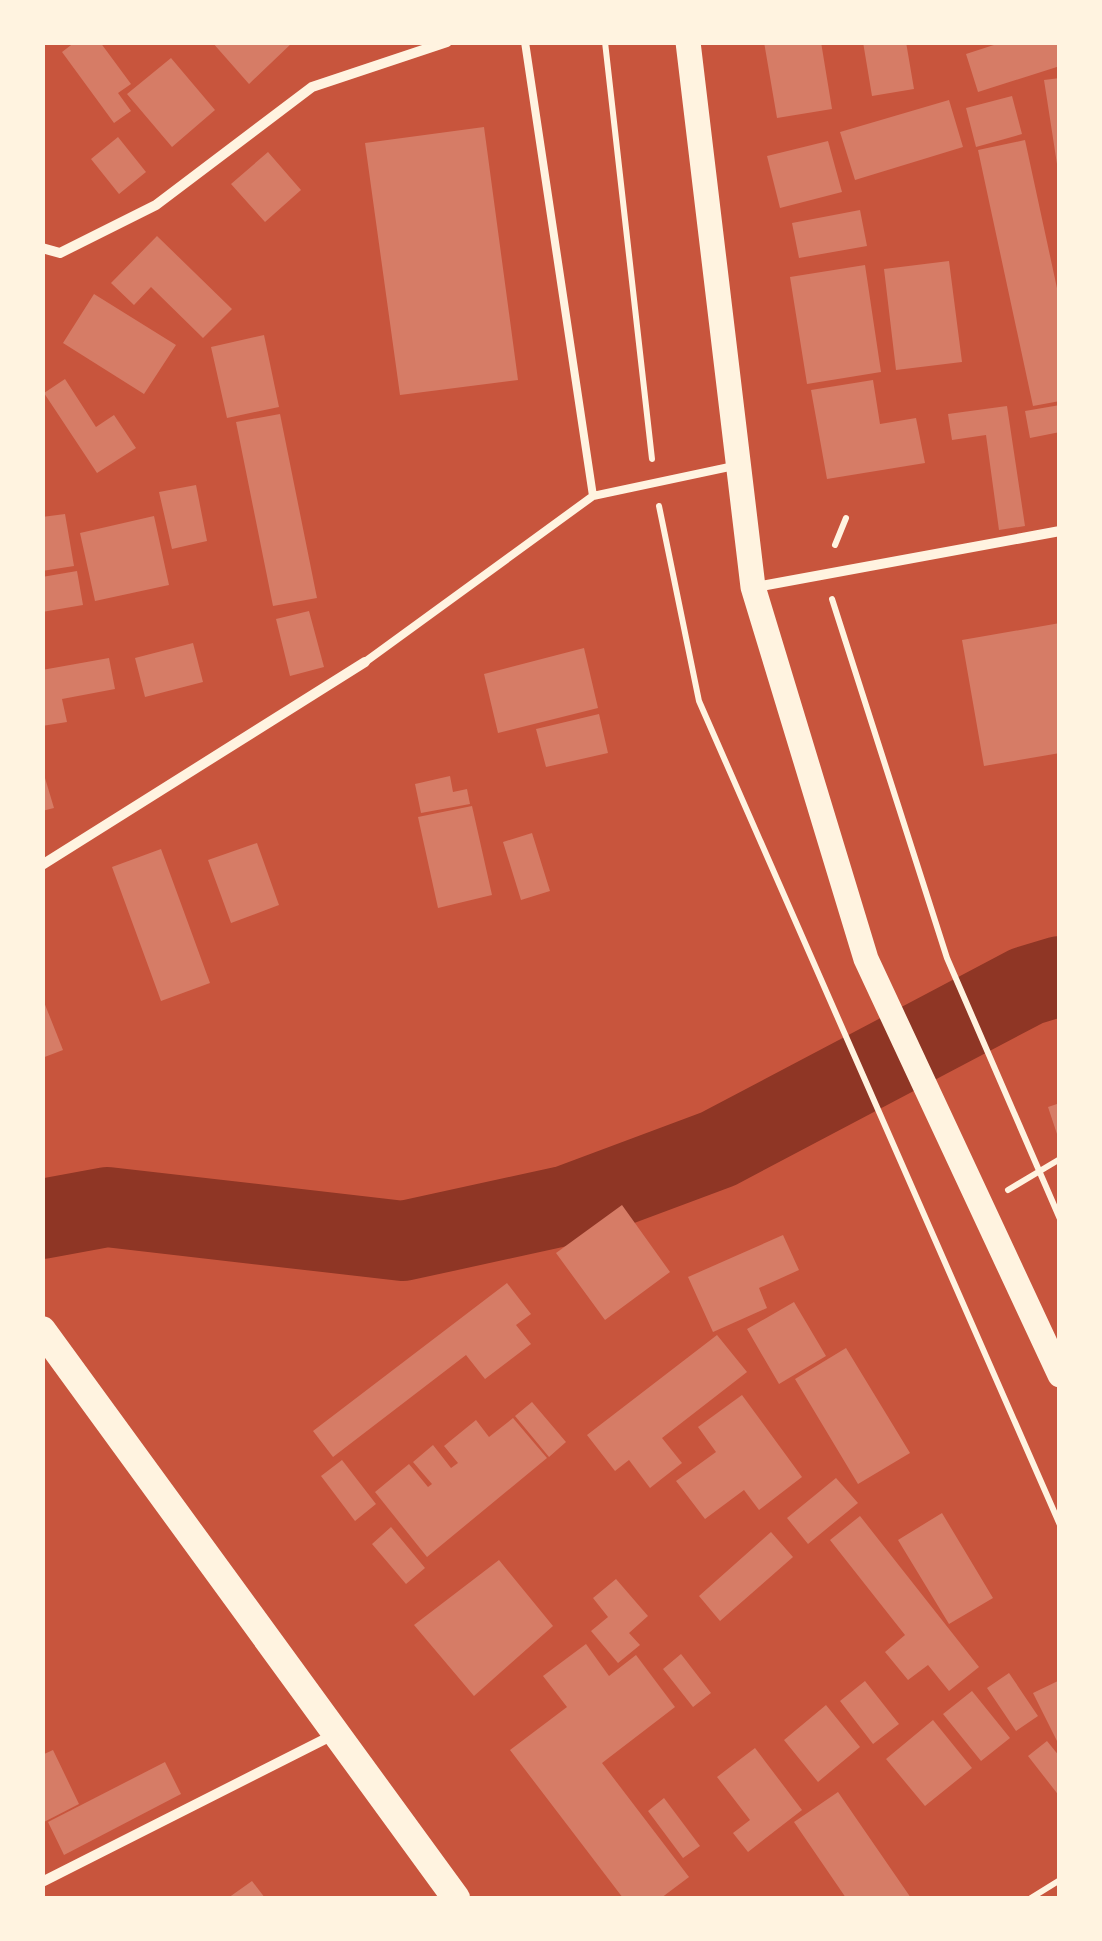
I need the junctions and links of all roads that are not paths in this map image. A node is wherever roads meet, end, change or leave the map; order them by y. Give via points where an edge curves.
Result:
1 (447, 42) edge
2 (525, 42) edge
3 (688, 42) edge
4 (42, 248) edge
5 (738, 465) junction
6 (593, 496) junction
7 (1060, 531) edge
8 (753, 587) junction
9 (365, 662) joint
10 (42, 865) edge
11 (42, 1330) edge
12 (1060, 1375) edge
13 (334, 1735) junction
14 (42, 1882) edge
15 (456, 1898) edge

1 - 4 street via 312,86 156,205 60,253
2 - 6 lane
3 - 5 main road
5 - 6 lane
5 - 8 main road
6 - 9 lane
7 - 8 street
8 - 12 main road via 866,959
9 - 10 street
11 - 13 highway
13 - 14 street
13 - 15 highway

